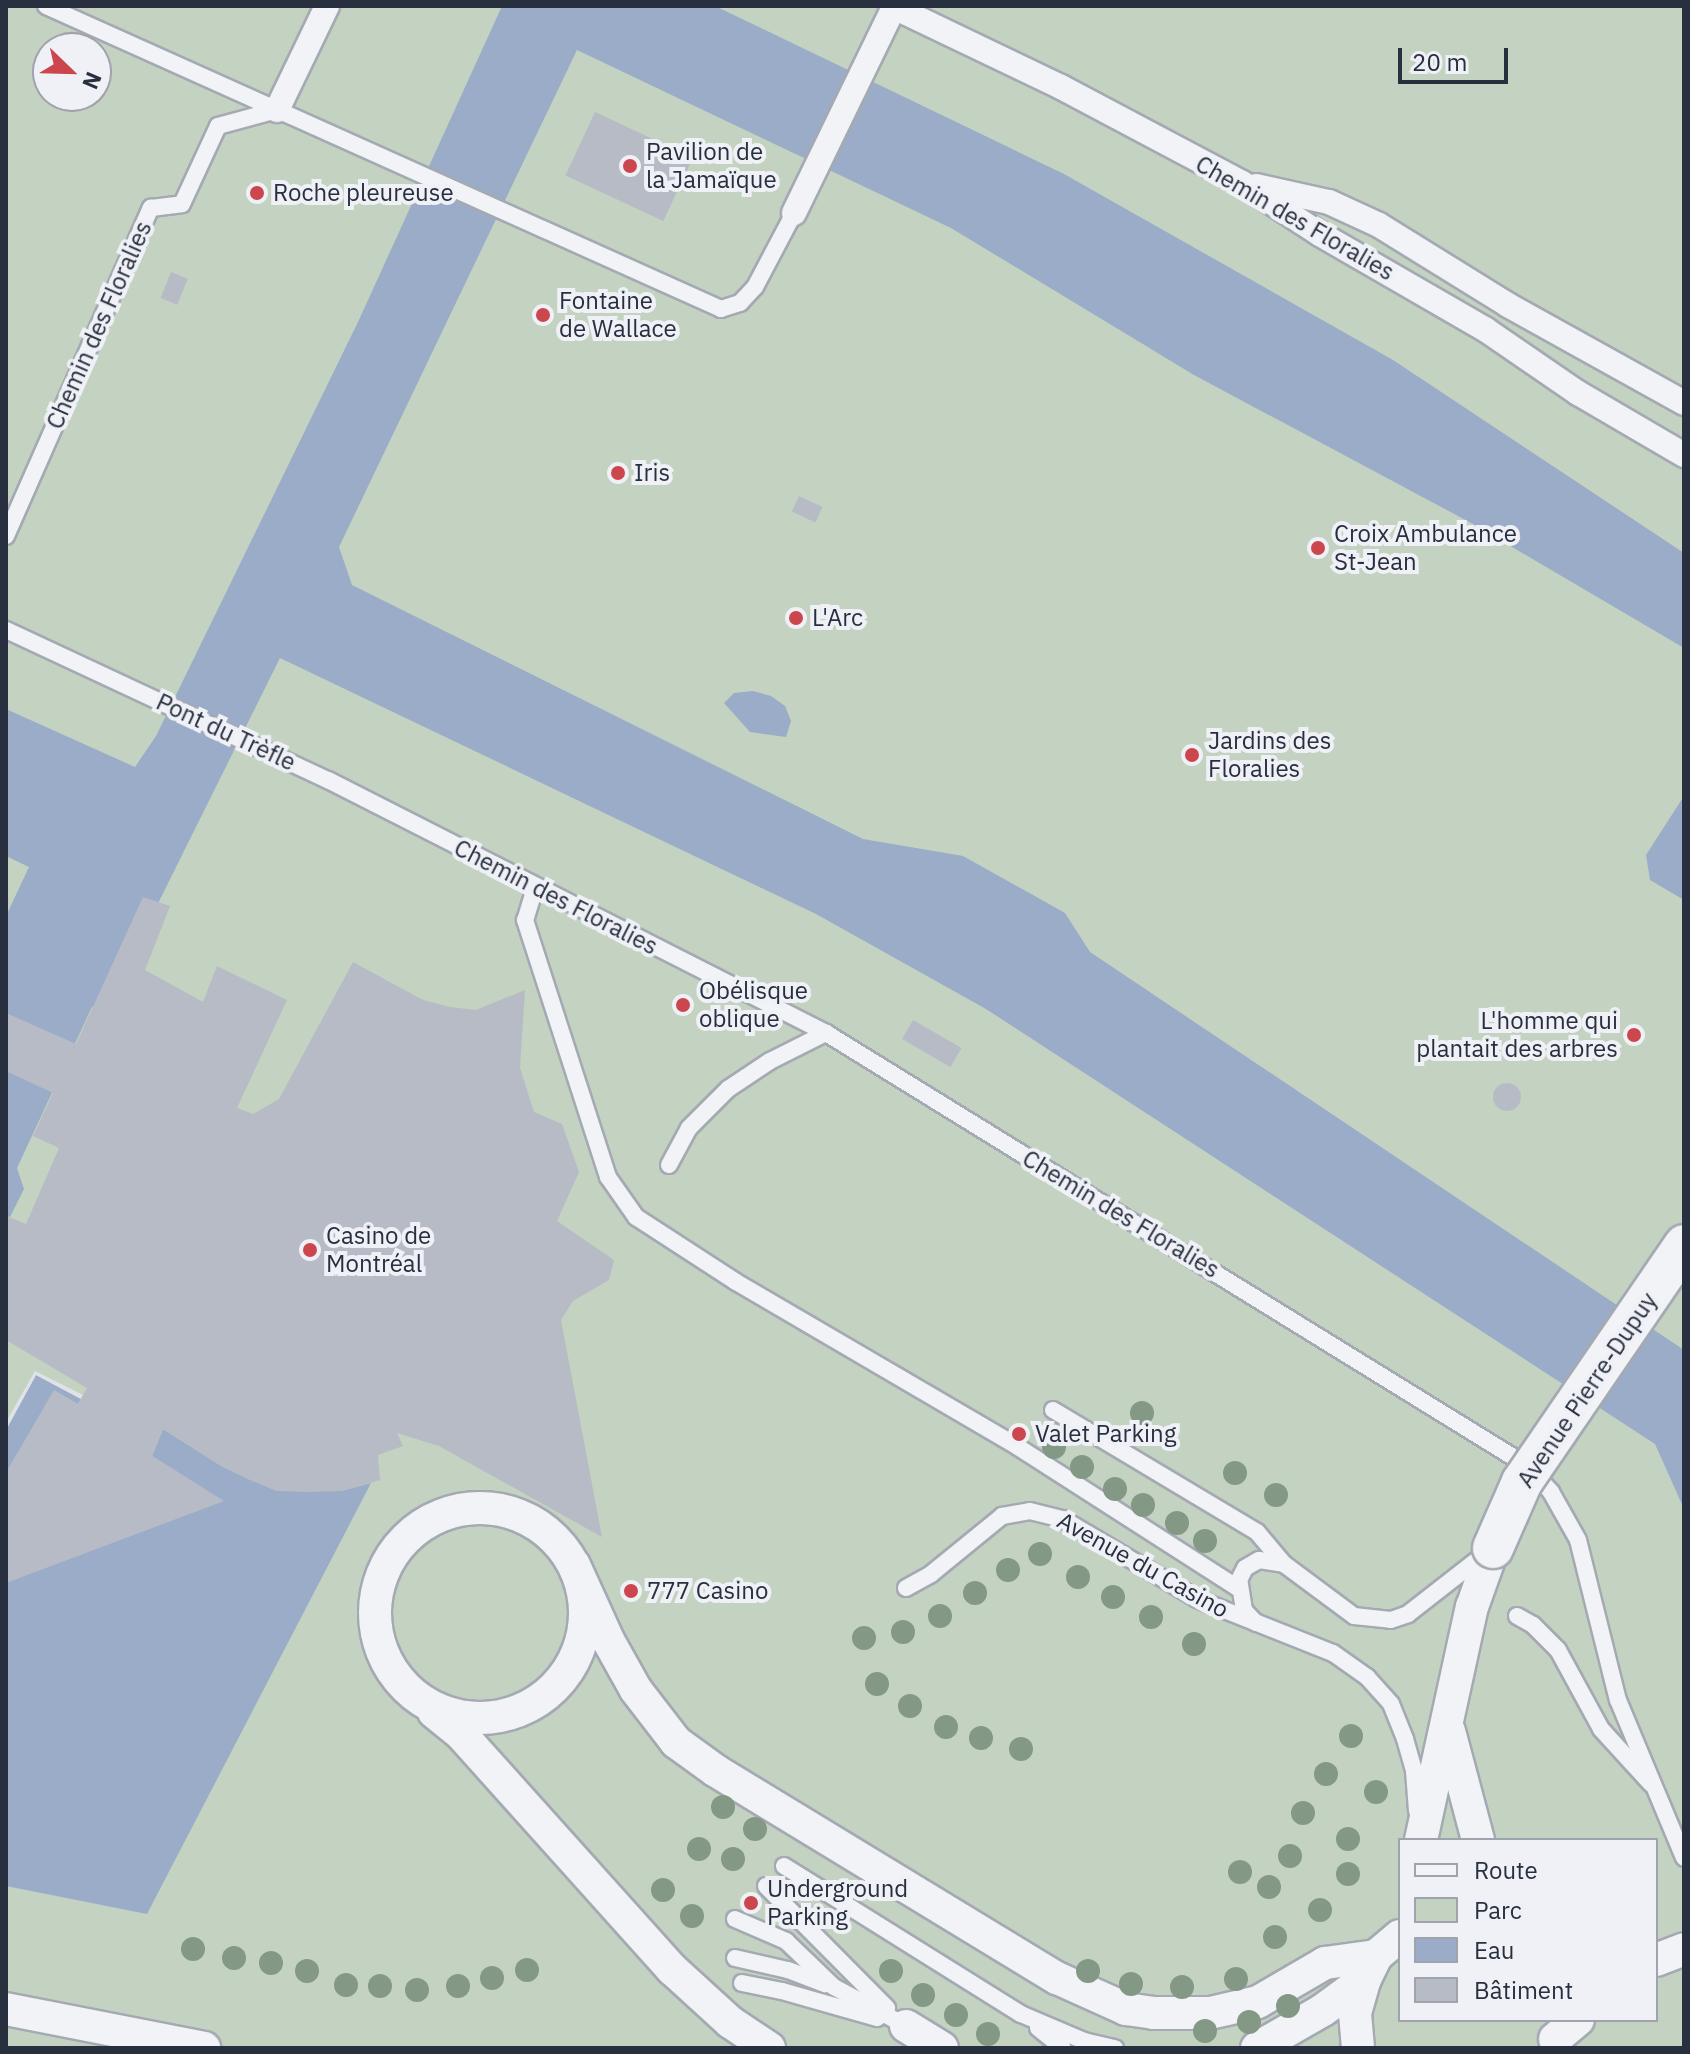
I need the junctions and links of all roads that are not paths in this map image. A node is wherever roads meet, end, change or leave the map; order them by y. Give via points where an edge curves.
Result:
1 (46, 6) edge
2 (327, 6) edge
3 (890, 13) edge
4 (277, 110) junction
5 (1242, 183) junction
6 (794, 213) joint
7 (1508, 305) junction
8 (1486, 330) junction
9 (1684, 403) edge
10 (1684, 455) edge
11 (6, 536) edge
12 (6, 630) edge
13 (328, 780) joint
14 (535, 888) junction
15 (826, 1033) junction
16 (669, 1165) dead end
17 (1684, 1245) edge
18 (1053, 1410) dead end
19 (1493, 1548) junction
20 (1284, 1564) junction
21 (574, 1565) junction
22 (906, 1588) dead end
23 (1239, 1589) junction
24 (1517, 1616) dead end
25 (1260, 1625) junction
26 (407, 1689) junction
27 (1447, 1724) junction
28 (1655, 1788) junction
29 (1420, 1838) edge
30 (1420, 1838) edge
31 (1477, 1838) edge
32 (1684, 1858) edge
33 (784, 1866) dead end
34 (766, 1886) dead end
35 (735, 1919) dead end
36 (1388, 1946) edge
37 (1684, 1949) edge
38 (735, 1958) dead end
39 (1658, 1959) edge
40 (742, 1983) dead end
41 (834, 1987) junction
42 (6, 2009) edge
43 (1021, 2014) junction
44 (906, 2026) junction
45 (1268, 2043) edge
46 (204, 2048) edge
47 (769, 2048) edge
48 (942, 2048) edge
49 (1063, 2048) edge
50 (1115, 2048) edge
51 (1241, 2048) edge
52 (1358, 2048) edge

1 - 4 lane
2 - 4 street
3 - 5 street, Chemin des Floralies via 1061,87
3 - 6 street
4 - 6 lane via 721,309 740,303 755,287
4 - 11 lane, Chemin des Floralies via 218,126 182,204 151,208
5 - 7 street via 1329,202 1379,225
5 - 8 street, Chemin des Floralies
7 - 8 street
7 - 9 street
8 - 10 street, Chemin des Floralies via 1578,393
12 - 13 lane, Pont du Trèfle
13 - 14 lane, Chemin des Floralies
14 - 15 lane, Chemin des Floralies
14 - 23 lane via 525,920 608,1177 636,1217 736,1282 1018,1447
15 - 16 lane via 728,1089 689,1128
15 - 28 lane, Chemin des Floralies via 1526,1465 1551,1492 1578,1540 1618,1700
17 - 19 street, Avenue Pierre-Dupuy, bridge via 1522,1482
18 - 20 lane via 1257,1532
19 - 20 lane via 1408,1614 1391,1620 1354,1616
19 - 27 street, Avenue Pierre-Dupuy via 1472,1607
20 - 23 lane, Avenue du Casino via 1259,1560 1245,1568
21 - 26 street via 582,1587 583,1632 577,1654 551,1691 512,1713 479,1718 446,1713
21 - 26 street via 532,1522 498,1507 476,1505 418,1529 396,1550 381,1577 375,1607 378,1637 389,1665
21 - 36 street via 629,1677 676,1742 1057,1978 1126,2009 1210,2013 1258,2002 1325,1963
22 - 25 lane, Avenue du Casino via 1002,1516 1030,1511 1063,1519 1197,1599
23 - 25 lane, Avenue du Casino via 1244,1610
24 - 28 lane via 1558,1650 1601,1729
25 - 30 lane, Avenue du Casino via 1333,1653 1367,1677 1391,1704 1414,1771
26 - 47 street via 461,1734 672,1969 730,2022
27 - 29 street, Avenue Pierre-Dupuy
27 - 31 street, Avenue Pierre-Dupuy
28 - 32 lane, Chemin des Floralies
33 - 43 lane
34 - 44 lane
35 - 41 lane via 786,1941
36 - 45 street
36 - 52 street via 1355,2013
37 - 39 street
38 - 41 lane
40 - 44 lane
41 - 44 lane
42 - 46 street
43 - 49 lane
43 - 50 lane
44 - 48 street
45 - 51 lane

